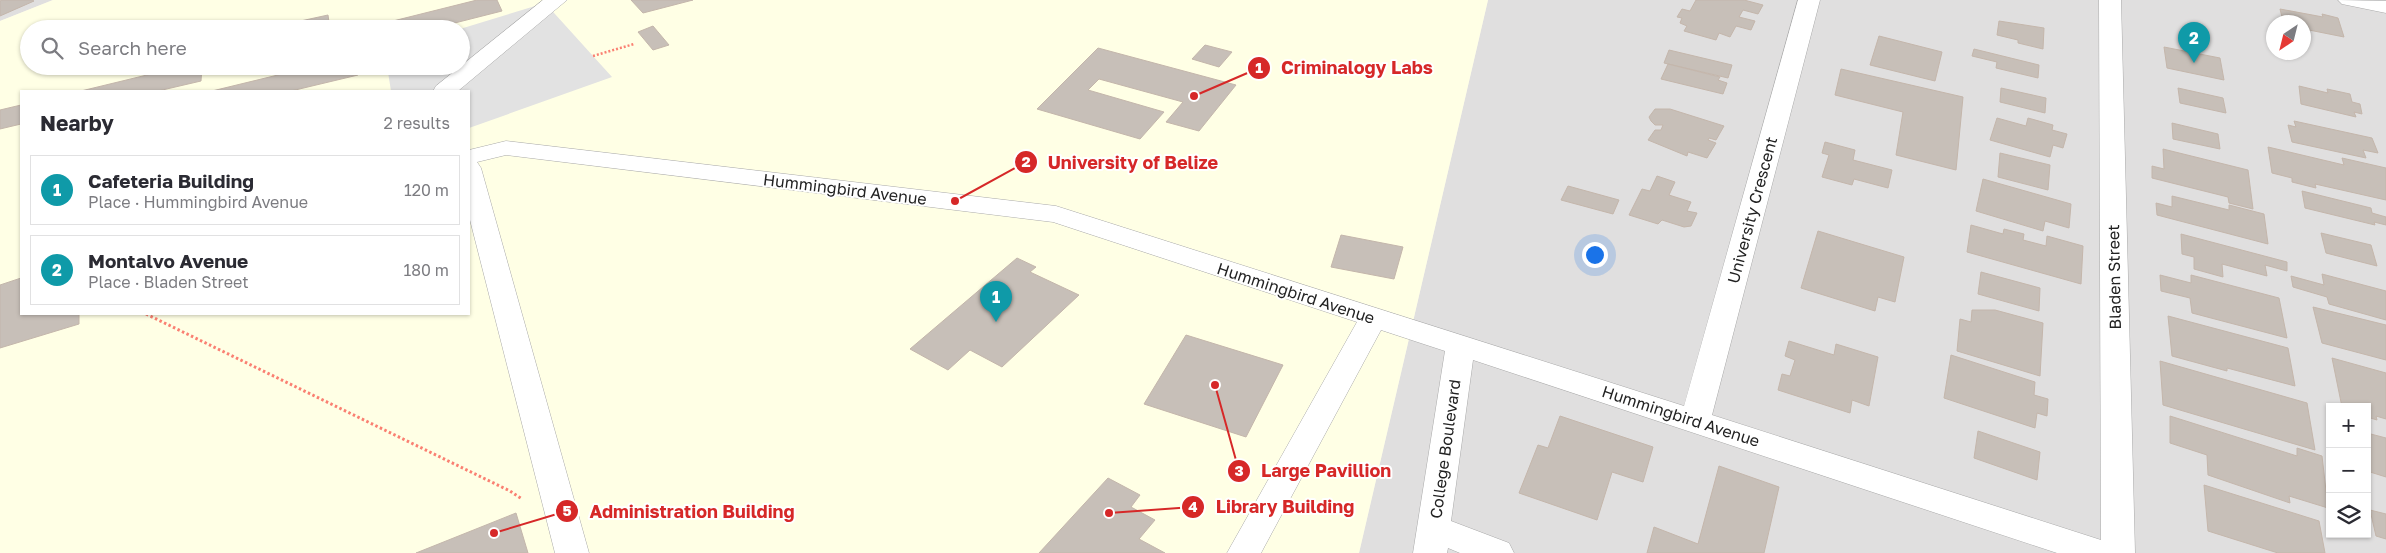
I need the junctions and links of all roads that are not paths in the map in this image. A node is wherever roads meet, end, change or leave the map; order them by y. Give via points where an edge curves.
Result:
1 (556, 0) edge
2 (1809, 0) edge
3 (2110, 0) edge
4 (2348, 0) edge
5 (2384, 12) edge
6 (470, 70) edge
7 (464, 75) edge
8 (445, 90) edge
9 (470, 157) edge
10 (470, 172) edge
11 (1373, 319) junction
12 (1460, 345) junction
13 (1695, 420) junction
14 (1432, 541) edge
15 (572, 553) edge
16 (1244, 553) edge
17 (1497, 553) edge
18 (2099, 553) edge
19 (2118, 553) edge

1 - 6 street
2 - 13 street, University Crescent
3 - 19 street, Bladen Street
4 - 5 street
7 - 8 street
9 - 11 street, Hummingbird Avenue via 506,148 1056,214
10 - 15 street
11 - 12 street, Hummingbird Avenue
11 - 16 street
12 - 13 street, Hummingbird Avenue
12 - 14 street, College Boulevard
13 - 18 street, Hummingbird Avenue
14 - 17 street

